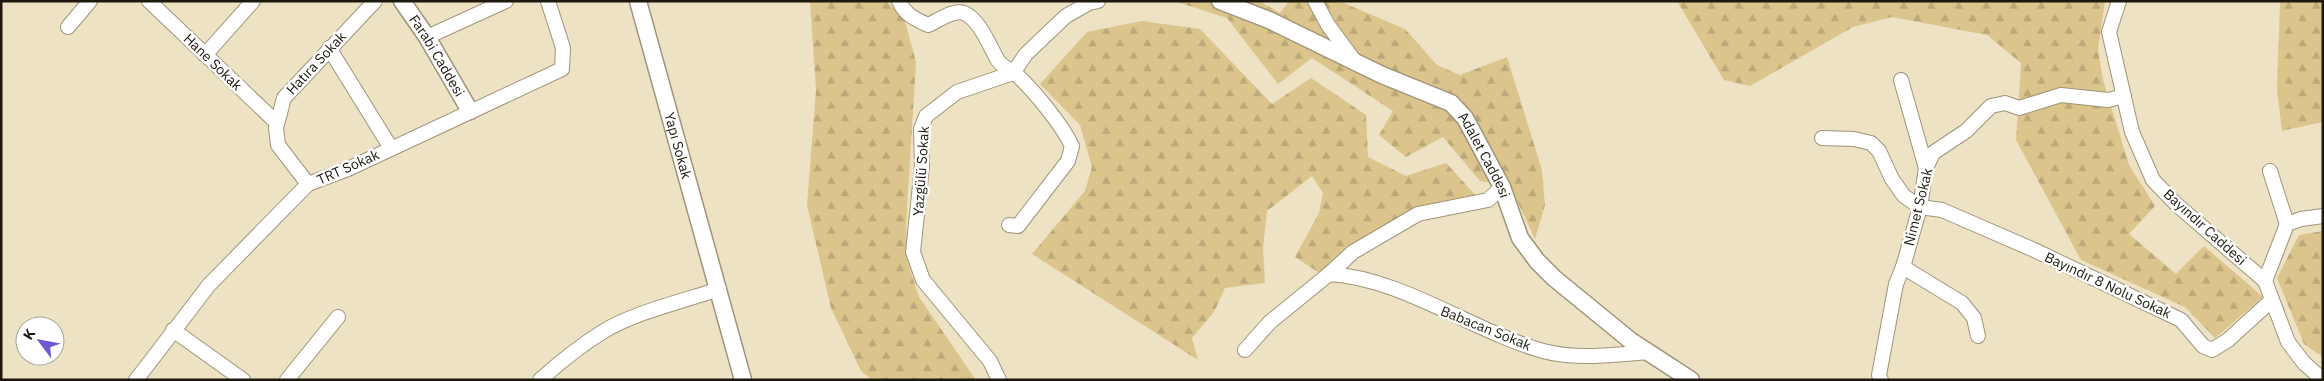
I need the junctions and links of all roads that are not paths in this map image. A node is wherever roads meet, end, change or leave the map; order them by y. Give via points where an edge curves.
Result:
1 (90, 1) edge
2 (149, 1) edge
3 (253, 1) edge
4 (375, 1) edge
5 (402, 1) edge
6 (506, 1) edge
7 (548, 1) edge
8 (638, 1) edge
9 (899, 1) edge
10 (1098, 1) edge
11 (1220, 1) edge
12 (1315, 1) edge
13 (2119, 1) edge
14 (68, 27) dead end
15 (427, 37) junction
16 (329, 48) junction
17 (205, 55) junction
18 (1356, 63) junction
19 (1013, 73) junction
20 (1901, 80) dead end
21 (2124, 96) junction
22 (470, 111) junction
23 (276, 123) junction
24 (1822, 138) dead end
25 (391, 148) junction
26 (1926, 168) junction
27 (2270, 171) dead end
28 (308, 184) junction
29 (1502, 188) junction
30 (1920, 207) junction
31 (2323, 216) edge
32 (2287, 224) junction
33 (1010, 226) dead end
34 (1903, 267) junction
35 (1329, 274) junction
36 (2265, 281) junction
37 (719, 289) junction
38 (2272, 300) junction
39 (338, 317) dead end
40 (173, 330) junction
41 (1978, 336) dead end
42 (1245, 350) dead end
43 (1648, 352) junction
44 (136, 380) edge
45 (243, 380) edge
46 (286, 380) edge
47 (540, 380) edge
48 (743, 380) edge
49 (999, 380) edge
50 (1691, 380) edge
51 (1881, 380) edge
52 (2323, 380) edge

1 - 14 street
2 - 17 street, Hane Sokak
3 - 17 street
4 - 16 street, Hatıra Sokak
5 - 15 street, Farabi Caddesi
6 - 15 street
7 - 22 street, TRT Sokak via 563,48 562,68
8 - 37 street, Yapı Sokak
9 - 19 street via 904,11 928,25 955,12 963,13 972,19 997,61
10 - 19 street via 1066,16 1026,54
11 - 18 street, Adalet Caddesi via 1269,20
12 - 18 street
13 - 21 street, Bayındır Caddesi via 2109,32
15 - 22 street, Farabi Caddesi
16 - 23 street, Hatıra Sokak via 284,98
16 - 25 street
17 - 23 street, Hane Sokak
18 - 29 street, Adalet Caddesi via 1451,103 1465,118
19 - 33 street via 1065,131 1072,146 1068,161 1018,226
19 - 49 street, Yazgülü Sokak via 957,92 926,116 921,129 922,166 913,252 924,280 990,362
20 - 26 street
21 - 26 street, Nimet Sokak via 2108,100 2061,95 2019,108 2005,103 1991,106 1966,131 1934,153
21 - 36 street, Bayındır Caddesi via 2132,132 2153,180
22 - 25 street, TRT Sokak
23 - 28 street, Hatıra Sokak via 278,145
24 - 30 street via 1871,143 1879,151 1904,196
25 - 28 street, TRT Sokak
26 - 30 street, Nimet Sokak
27 - 32 street
28 - 40 street, TRT Sokak via 209,285
29 - 35 street via 1488,200 1418,214 1353,252
29 - 43 street, Adalet Caddesi via 1520,238 1536,261 1630,341
30 - 34 street, Nimet Sokak
30 - 38 street, Bayındır 8 Nolu Sokak via 1942,210 2181,320 2202,346 2212,350 2228,340
31 - 32 street
32 - 36 street
34 - 41 street via 1962,303 1974,318
34 - 51 street, Nimet Sokak via 1896,284 1879,375
35 - 42 street via 1270,322
35 - 43 street, Babacan Sokak via 1369,280 1487,331 1544,351 1593,356
36 - 38 street, Bayındır Caddesi
37 - 47 street via 604,331
37 - 48 street, Yapı Sokak
38 - 52 street, Bayındır Caddesi via 2288,342 2304,364
39 - 46 street
40 - 44 street, TRT Sokak
40 - 45 street
43 - 50 street, Adalet Caddesi

